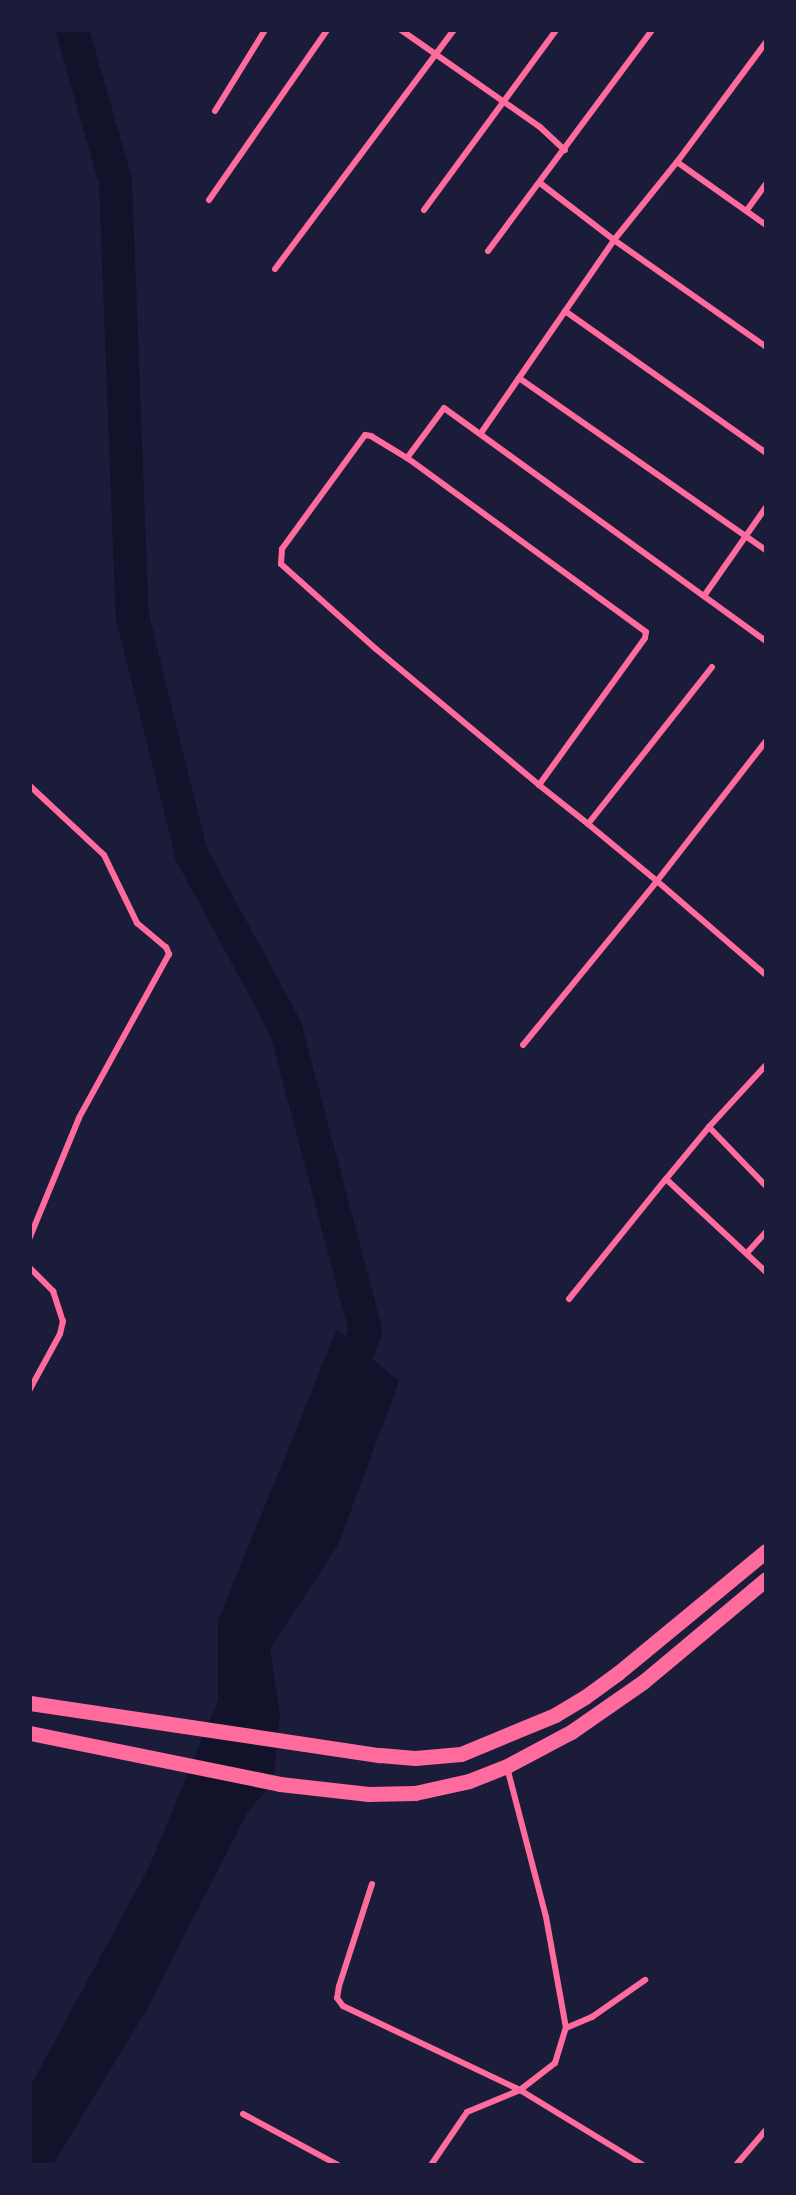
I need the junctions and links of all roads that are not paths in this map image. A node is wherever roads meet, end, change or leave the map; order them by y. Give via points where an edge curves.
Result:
1 (265, 30) edge
2 (327, 30) edge
3 (401, 30) edge
4 (454, 30) edge
5 (556, 30) edge
6 (652, 30) edge
7 (766, 42) edge
8 (435, 55) junction
9 (503, 103) junction
10 (215, 111) dead end
11 (565, 150) junction
12 (678, 162) junction
13 (540, 183) junction
14 (766, 184) edge
15 (209, 200) dead end
16 (424, 210) dead end
17 (747, 210) junction
18 (766, 225) edge
19 (614, 240) junction
20 (488, 251) dead end
21 (275, 269) dead end
22 (565, 311) junction
23 (766, 347) edge
24 (519, 378) junction
25 (481, 433) junction
26 (766, 453) edge
27 (407, 458) junction
28 (766, 507) edge
29 (746, 535) junction
30 (766, 550) edge
31 (704, 596) junction
32 (766, 641) edge
33 (712, 667) dead end
34 (766, 741) edge
35 (540, 785) junction
36 (30, 786) edge
37 (588, 824) junction
38 (657, 881) junction
39 (766, 975) edge
40 (523, 1045) dead end
41 (766, 1065) edge
42 (709, 1127) junction
43 (666, 1179) junction
44 (766, 1186) edge
45 (766, 1232) edge
46 (30, 1237) edge
47 (747, 1253) junction
48 (30, 1268) edge
49 (766, 1272) edge
50 (569, 1299) dead end
51 (30, 1389) edge
52 (766, 1551) edge
53 (766, 1579) edge
54 (30, 1703) edge
55 (33, 1733) edge
56 (507, 1766) junction
57 (372, 1884) dead end
58 (645, 1980) dead end
59 (566, 2028) junction
60 (520, 2090) junction
61 (243, 2114) dead end
62 (766, 2130) edge
63 (338, 2165) edge
64 (431, 2165) edge
65 (643, 2165) edge
66 (736, 2165) edge

1 - 10 street
2 - 15 street
3 - 8 street
4 - 8 street
5 - 9 street
6 - 11 street
7 - 12 street
8 - 9 street
8 - 21 street
9 - 11 street via 540,127
9 - 16 street
11 - 13 street
12 - 17 street
12 - 19 street
13 - 19 street
13 - 20 street
14 - 17 street
17 - 18 street
19 - 22 street
19 - 23 street
22 - 24 street
22 - 26 street
24 - 25 street
24 - 29 street
25 - 27 street via 442,408
25 - 31 street
27 - 35 street via 646,632
27 - 35 street via 365,435 282,549 280,564
28 - 29 street
29 - 30 street
29 - 31 street
31 - 32 street
33 - 37 street
34 - 38 street
35 - 37 street
36 - 46 street via 104,855 137,922 169,954 79,1118
37 - 38 street
38 - 39 street
38 - 40 street
41 - 42 street
42 - 43 street
42 - 44 street
43 - 47 street
43 - 50 street
45 - 47 street
47 - 49 street
48 - 51 street via 52,1291 63,1321
52 - 54 highway via 618,1673 555,1715 461,1754 415,1758 380,1755
53 - 56 highway via 634,1689 571,1732
55 - 56 highway via 280,1784 368,1794 415,1793 469,1781
56 - 59 street via 546,1917
57 - 60 street via 337,1998 343,2006
58 - 59 street via 592,2017
59 - 60 street via 555,2063
60 - 64 street via 467,2112
60 - 65 street
61 - 63 street
62 - 66 street

